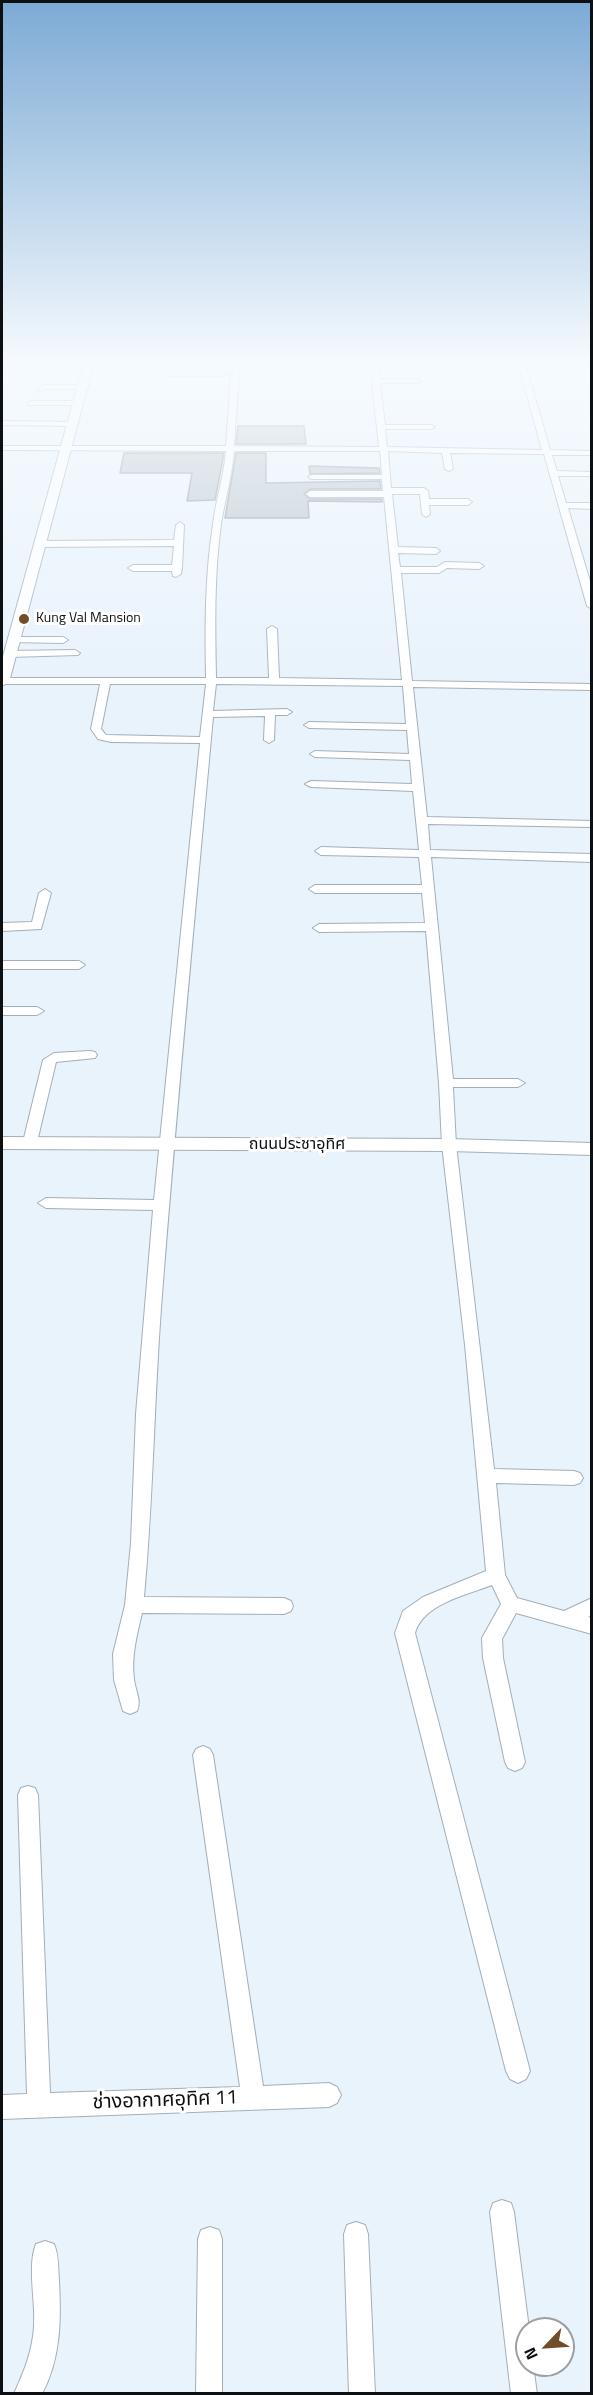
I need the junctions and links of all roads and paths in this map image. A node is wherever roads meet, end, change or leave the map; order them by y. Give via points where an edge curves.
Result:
1 (57, 471) edge
2 (228, 471) edge
3 (386, 471) edge
4 (554, 473) joint
5 (591, 474) edge
6 (312, 477) dead end
7 (387, 477) junction
8 (447, 492) dead end
9 (388, 493) junction
10 (310, 494) dead end
11 (425, 502) junction
12 (449, 502) junction
13 (468, 502) dead end
14 (563, 505) junction
15 (591, 506) edge
16 (451, 513) dead end
17 (426, 514) dead end
18 (180, 525) dead end
19 (178, 543) junction
20 (39, 544) junction
21 (394, 550) junction
22 (436, 551) dead end
23 (479, 566) dead end
24 (133, 568) dead end
25 (396, 570) junction
26 (591, 606) edge
27 (272, 629) dead end
28 (13, 640) junction
29 (63, 640) dead end
30 (75, 653) dead end
31 (9, 654) junction
32 (2, 681) edge
33 (106, 681) junction
34 (274, 681) junction
35 (211, 682) junction
36 (407, 682) junction
37 (591, 687) edge
38 (286, 712) dead end
39 (270, 713) junction
40 (208, 714) junction
41 (309, 724) dead end
42 (411, 727) junction
43 (206, 740) junction
44 (269, 740) dead end
45 (315, 754) dead end
46 (414, 757) junction
47 (311, 784) dead end
48 (417, 788) junction
49 (421, 820) junction
50 (591, 824) edge
51 (321, 851) dead end
52 (425, 855) junction
53 (591, 858) edge
54 (315, 889) dead end
55 (427, 889) junction
56 (45, 894) dead end
57 (2, 927) edge
58 (431, 927) junction
59 (319, 928) dead end
60 (2, 965) edge
61 (79, 965) dead end
62 (2, 1011) edge
63 (37, 1011) dead end
64 (90, 1055) dead end
65 (446, 1083) junction
66 (518, 1083) dead end
67 (30, 1142) junction
68 (2, 1143) edge
69 (166, 1145) junction
70 (449, 1145) junction
71 (591, 1149) edge
72 (45, 1203) dead end
73 (163, 1205) junction
74 (486, 1476) junction
75 (574, 1478) dead end
76 (496, 1575) junction
77 (511, 1604) junction
78 (134, 1605) junction
79 (284, 1606) dead end
80 (591, 1606) edge
81 (567, 1618) junction
82 (591, 1626) edge
83 (130, 1705) dead end
84 (203, 1755) dead end
85 (515, 1762) dead end
86 (27, 1795) dead end
87 (518, 2071) dead end
88 (329, 2095) dead end
89 (253, 2098) junction
90 (39, 2104) junction
91 (2, 2107) edge
92 (502, 2212) dead end
93 (356, 2234) dead end
94 (210, 2239) dead end
95 (45, 2253) dead end
96 (27, 2394) edge
97 (209, 2394) edge
98 (362, 2394) edge
99 (524, 2394) edge

1 - 20 street
2 - 35 street via 216,544
3 - 7 street
4 - 5 street
4 - 14 street
6 - 7 street
7 - 9 street
8 - 12 street
9 - 10 street
9 - 11 street via 424,491
9 - 21 street
11 - 12 street
11 - 17 street
12 - 13 street
12 - 16 street
14 - 15 street
14 - 26 street
18 - 19 street
19 - 20 street
19 - 24 street via 176,571
20 - 28 street
21 - 22 street
21 - 25 street
23 - 25 street
25 - 36 street
27 - 34 street
28 - 29 street
28 - 31 street
30 - 31 street
31 - 32 street
32 - 33 street
33 - 35 street
33 - 43 street via 96,729 102,737
34 - 35 street
34 - 36 street
35 - 40 street
36 - 37 street
36 - 42 street
38 - 39 street
39 - 40 street
39 - 44 street
40 - 43 street
41 - 42 street
42 - 46 street
43 - 69 street
45 - 46 street
46 - 48 street
47 - 48 street
48 - 49 street
49 - 50 street
49 - 52 street
51 - 52 street
52 - 53 street
52 - 55 street
54 - 55 street
55 - 58 street
56 - 57 street via 38,926
58 - 59 street
58 - 65 street
60 - 61 street
62 - 63 street
64 - 67 street via 50,1060
65 - 66 street
65 - 70 street
67 - 68 street, ถนนประชาอุทิศ
67 - 69 street, ถนนประชาอุทิศ
69 - 70 street, ถนนประชาอุทิศ
69 - 73 street
70 - 71 street, ถนนประชาอุทิศ
70 - 74 street
72 - 73 street
73 - 78 street
74 - 75 street
74 - 76 street
76 - 77 street
76 - 87 street via 430,1602 410,1617 405,1633
77 - 81 street
77 - 85 street via 492,1638
78 - 79 street
78 - 83 street via 123,1654
80 - 81 street
81 - 82 street
84 - 89 street
86 - 90 street
88 - 89 street, ช่างอากาศอุทิศ 11
89 - 90 street, ช่างอากาศอุทิศ 11
90 - 91 street, ช่างอากาศอุทิศ 11
92 - 99 street
93 - 98 street
94 - 97 street
95 - 96 street via 45,2357

